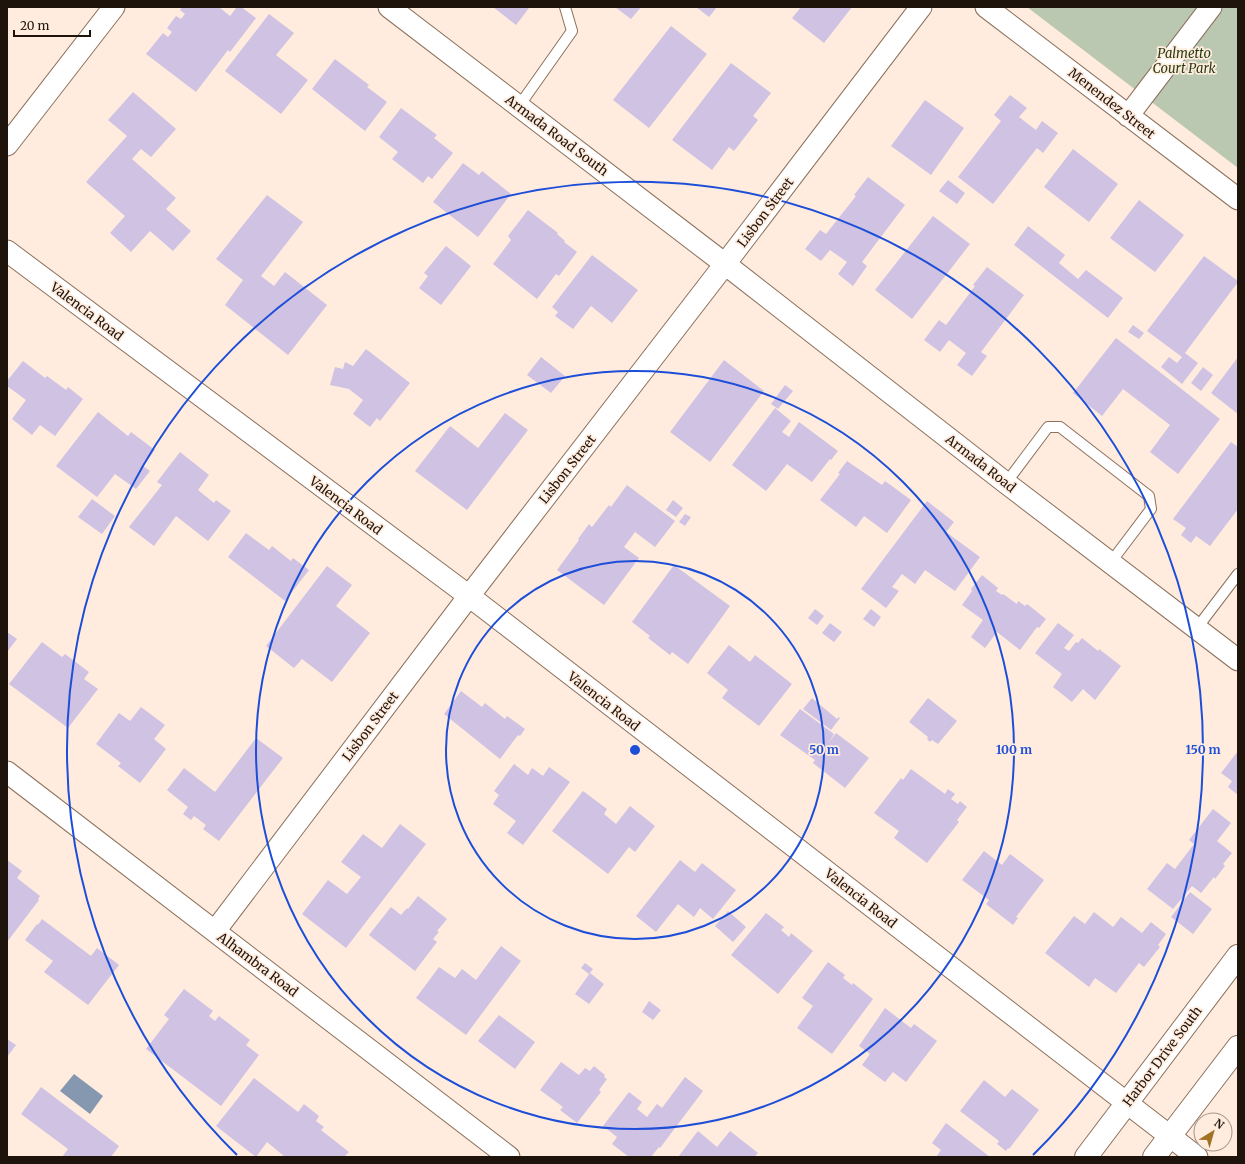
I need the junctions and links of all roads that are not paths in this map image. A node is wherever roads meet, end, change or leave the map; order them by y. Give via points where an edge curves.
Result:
1 (114, 7) edge
2 (389, 7) edge
3 (565, 7) edge
4 (921, 7) edge
5 (986, 7) edge
6 (1211, 7) edge
7 (519, 106) junction
8 (1128, 116) junction
9 (7, 145) edge
10 (1238, 199) edge
11 (7, 251) edge
12 (725, 264) junction
13 (1006, 482) junction
14 (1111, 562) junction
15 (1238, 574) edge
16 (469, 596) junction
17 (1197, 628) junction
18 (1238, 660) edge
19 (7, 772) edge
20 (215, 931) junction
21 (1238, 956) edge
22 (1238, 1047) edge
23 (1127, 1103) junction
24 (1170, 1136) junction
25 (509, 1157) edge
26 (1086, 1157) edge
27 (1154, 1157) edge
28 (1197, 1157) edge

1 - 9 street
2 - 7 street, Armada Road South
3 - 7 lane via 572,30
4 - 12 street, Lisbon Street
5 - 8 street, Menendez Street
6 - 8 street
7 - 12 street, Armada Road South
8 - 10 street, Menendez Street
11 - 16 street, Valencia Road
12 - 13 street, Armada Road
12 - 16 street, Lisbon Street
13 - 14 street, Armada Road
13 - 14 lane via 1048,427 1060,427 1149,496 1151,509
14 - 17 street, Armada Road
15 - 17 lane
16 - 20 street, Lisbon Street
16 - 23 street, Valencia Road
17 - 18 street, Armada Road
19 - 20 street, Alhambra Road
20 - 25 street, Alhambra Road
21 - 23 street, Harbor Drive South
22 - 24 street
23 - 24 street, Valencia Road
23 - 26 street, Harbor Drive South
24 - 27 street
24 - 28 street, Valencia Road

